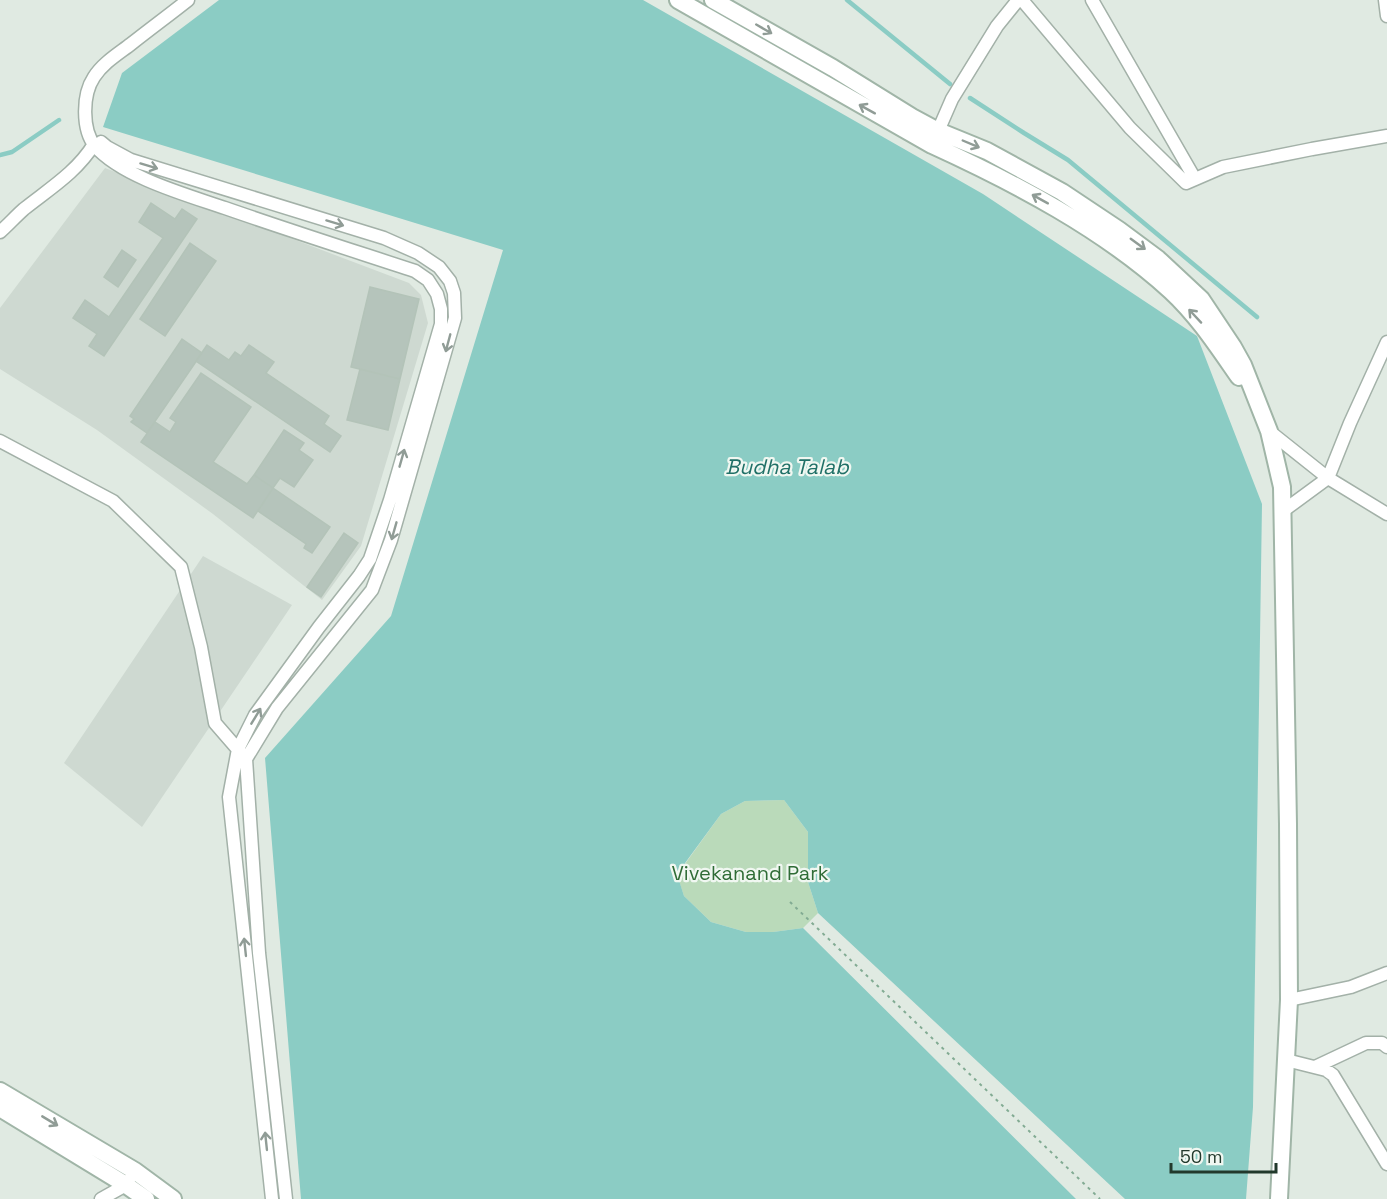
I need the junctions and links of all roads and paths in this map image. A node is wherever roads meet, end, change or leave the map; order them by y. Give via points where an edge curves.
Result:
1 (188, 0) edge
2 (678, 0) edge
3 (713, 0) edge
4 (1020, 0) edge
5 (1092, 0) edge
6 (1385, 0) edge
7 (1387, 16) edge
8 (85, 122) junction
9 (1387, 136) edge
10 (935, 138) junction
11 (94, 144) junction
12 (1195, 179) junction
13 (0, 232) edge
14 (1387, 342) edge
15 (1265, 424) junction
16 (0, 441) edge
17 (1328, 478) junction
18 (1283, 511) junction
19 (1387, 514) edge
20 (242, 754) junction
21 (790, 902) dead end
22 (1387, 973) edge
23 (1289, 999) junction
24 (1387, 1047) edge
25 (1286, 1060) junction
26 (1314, 1067) junction
27 (0, 1091) edge
28 (0, 1108) edge
29 (1387, 1164) edge
30 (135, 1171) junction
31 (126, 1185) junction
32 (101, 1199) edge
33 (146, 1199) edge
34 (173, 1199) edge
35 (272, 1199) edge
36 (286, 1199) edge
37 (1100, 1199) edge
38 (1279, 1199) edge

1 - 8 street via 106,63 93,78 86,99
10 -> 2 street
3 -> 10 street via 912,117
4 - 10 street via 997,26 958,89
4 - 12 street via 1130,128 1186,183
5 - 12 street
6 - 7 street
8 - 11 street
8 -> 20 street via 107,147 131,160 384,238 418,253 439,267 454,294 455,318 439,376 391,540 372,590
9 - 12 street via 1223,167
10 - 15 street via 963,159 1044,201 1112,243 1171,291 1204,326
11 - 13 street via 64,178
20 -> 11 street via 255,715 370,559 441,324 441,309 428,280 415,271 170,189 134,174
14 - 17 street
15 - 17 street
15 - 18 street via 1282,487
16 - 20 street via 113,501 181,567 215,723
17 - 18 street
17 - 19 street
18 - 23 street
35 -> 20 street via 229,797
20 - 36 street
21 - 37 path
22 - 23 street via 1351,987
23 - 25 street
24 - 26 street via 1366,1043
25 - 26 street
25 - 38 street
26 - 29 street via 1333,1075
27 -> 30 street
28 - 31 street
30 - 31 street
30 - 34 street
31 - 32 street
31 - 33 street

